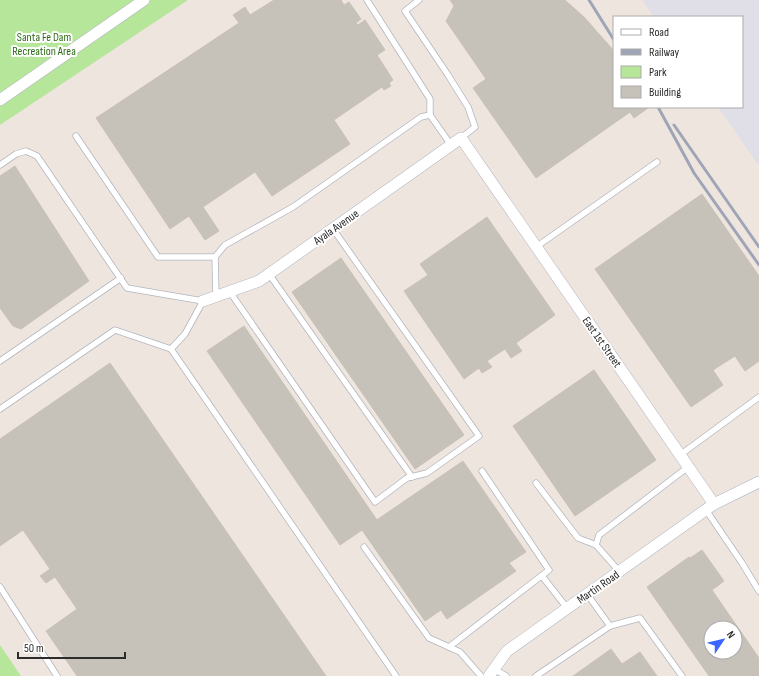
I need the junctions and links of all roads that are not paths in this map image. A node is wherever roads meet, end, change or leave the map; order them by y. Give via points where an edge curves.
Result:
1 (144, 0) edge
2 (367, 0) edge
3 (419, 0) edge
4 (0, 100) edge
5 (430, 115) junction
6 (76, 136) dead end
7 (461, 138) junction
8 (451, 145) junction
9 (657, 162) dead end
10 (0, 165) edge
11 (333, 229) junction
12 (536, 247) junction
13 (215, 257) junction
14 (269, 274) junction
15 (120, 278) junction
16 (230, 292) junction
17 (216, 297) junction
18 (203, 301) junction
19 (171, 349) junction
20 (0, 362) edge
21 (759, 396) edge
22 (0, 409) edge
23 (680, 455) junction
24 (688, 467) junction
25 (482, 471) dead end
26 (412, 477) junction
27 (759, 482) edge
28 (536, 483) dead end
29 (710, 507) junction
30 (596, 545) junction
31 (364, 547) dead end
32 (619, 571) junction
33 (542, 576) junction
34 (0, 587) edge
35 (759, 591) edge
36 (587, 594) junction
37 (567, 608) junction
38 (610, 626) junction
39 (449, 647) junction
40 (491, 672) edge
41 (57, 676) edge
42 (396, 676) edge
43 (481, 676) edge
44 (506, 676) edge
45 (536, 676) edge
46 (682, 676) edge

1 - 4 street
2 - 5 lane via 430,99
3 - 7 lane via 405,11 468,107 475,127
5 - 8 lane
5 - 13 lane via 421,116 292,207 225,245
6 - 13 lane via 158,256
7 - 8 street, Ayala Avenue
7 - 12 street, East 1st Street
8 - 11 street, Ayala Avenue
9 - 12 lane
10 - 15 lane via 16,154 26,151 38,156
11 - 14 street, Ayala Avenue
11 - 26 lane via 479,436 427,473
12 - 23 street, East 1st Street
13 - 17 lane
14 - 16 street, Ayala Avenue via 259,281
14 - 26 lane
15 - 18 lane via 127,288
15 - 20 lane
16 - 17 street, Ayala Avenue
16 - 26 lane via 375,502
17 - 18 street, Ayala Avenue
18 - 19 lane via 186,334
19 - 22 lane via 115,330
19 - 42 lane
21 - 23 lane
23 - 24 street, East 1st Street
24 - 29 street, East 1st Street
24 - 30 lane via 599,535
25 - 33 lane via 549,570
27 - 29 street
28 - 30 lane via 578,538
29 - 32 street, Martin Road
29 - 35 lane
30 - 32 lane
31 - 39 lane via 429,638
32 - 36 street, Martin Road
33 - 37 lane
33 - 39 lane
34 - 41 lane
36 - 37 street, Martin Road
36 - 38 lane
37 - 40 street, Martin Road via 507,651
38 - 45 lane
38 - 46 lane via 640,618
39 - 43 lane via 460,652
40 - 44 lane

